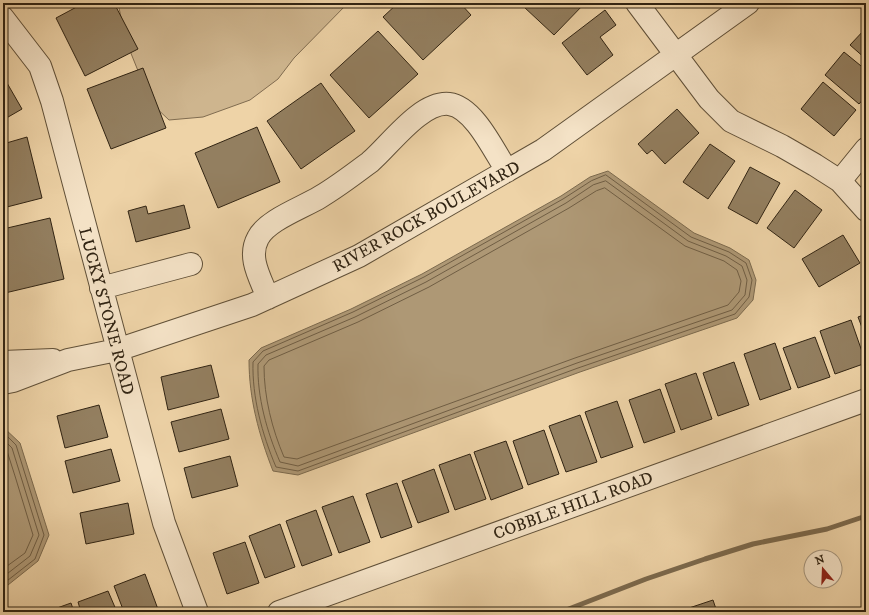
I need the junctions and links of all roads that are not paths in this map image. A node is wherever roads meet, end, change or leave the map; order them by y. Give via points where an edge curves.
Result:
1 (637, 3) edge
2 (748, 3) edge
3 (3, 18) edge
4 (675, 56) junction
5 (866, 149) edge
6 (507, 171) junction
7 (840, 181) junction
8 (866, 210) edge
9 (191, 264) dead end
10 (101, 288) junction
11 (268, 298) junction
12 (117, 350) junction
13 (68, 360) junction
14 (3, 362) edge
15 (3, 383) edge
16 (866, 400) edge
17 (197, 612) edge
18 (280, 612) edge

1 - 4 street
2 - 4 street, RIVER ROCK BOULEVARD
3 - 10 street, LUCKY STONE ROAD via 40,66 46,82
4 - 6 street, RIVER ROCK BOULEVARD via 543,150
4 - 7 street via 709,99 731,121 798,154
5 - 7 street
6 - 11 street, RIVER ROCK BOULEVARD via 359,256
6 - 11 street via 474,119 460,107 448,104 424,111 370,162 321,197 262,230 253,252 254,264
7 - 8 street
9 - 10 street
10 - 12 street, LUCKY STONE ROAD
11 - 12 street, RIVER ROCK BOULEVARD via 202,323
12 - 13 street, RIVER ROCK BOULEVARD
12 - 17 street, LUCKY STONE ROAD via 164,523
13 - 14 street, RIVER ROCK BOULEVARD
13 - 15 street, RIVER ROCK BOULEVARD
16 - 18 street, COBBLE HILL ROAD

